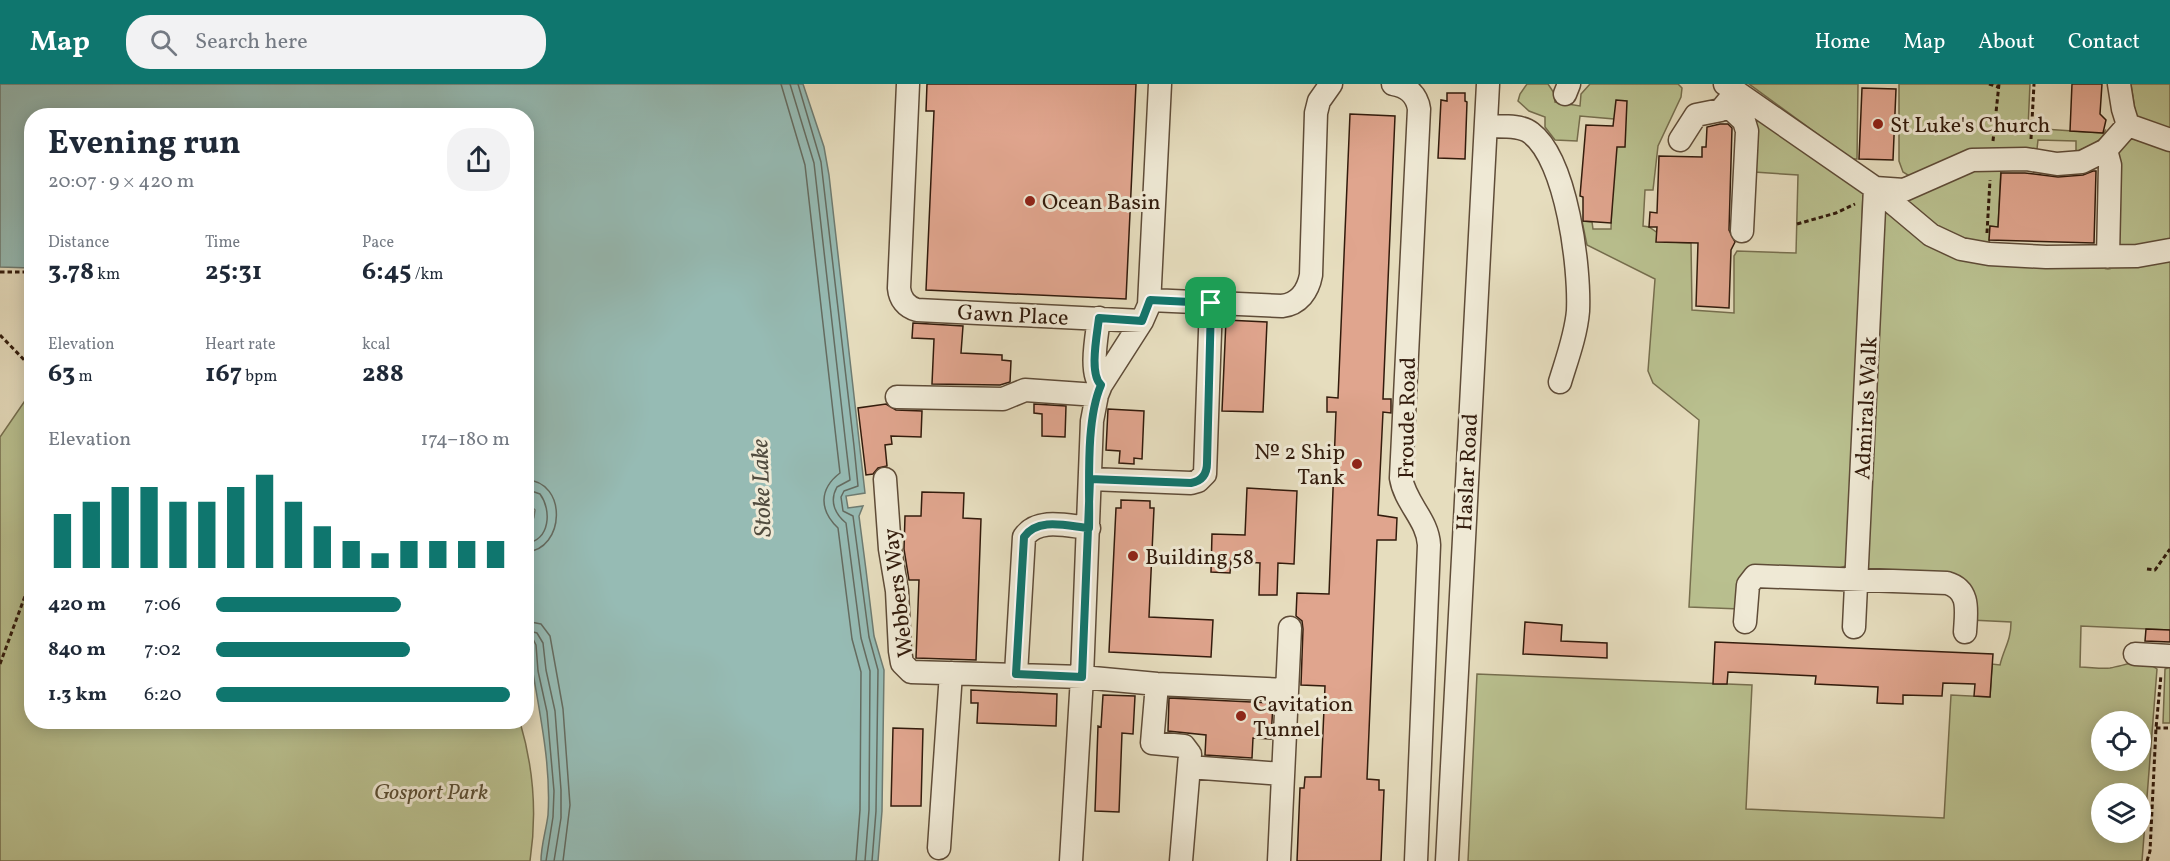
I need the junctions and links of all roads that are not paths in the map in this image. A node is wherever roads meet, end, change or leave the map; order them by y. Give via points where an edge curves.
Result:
1 (908, 84) edge
2 (1160, 84) edge
3 (1331, 84) edge
4 (1393, 84) edge
5 (1488, 84) edge
6 (2119, 84) edge
7 (1730, 93) edge
8 (2128, 125) junction
9 (1486, 126) junction
10 (1680, 140) dead end
11 (2170, 140) edge
12 (2106, 150) junction
13 (1875, 188) junction
14 (1742, 231) dead end
15 (2170, 250) edge
16 (2108, 257) junction
17 (1211, 303) junction
18 (1146, 310) junction
19 (1099, 318) junction
20 (1560, 382) dead end
21 (1099, 390) junction
22 (897, 397) dead end
23 (885, 479) dead end
24 (1090, 479) junction
25 (1089, 528) junction
26 (1857, 580) junction
27 (1745, 622) dead end
28 (1854, 627) dead end
29 (1290, 628) dead end
30 (1965, 632) dead end
31 (2135, 654) dead end
32 (2166, 655) edge
33 (951, 673) junction
34 (1016, 674) junction
35 (1082, 677) junction
36 (1156, 684) junction
37 (1287, 690) junction
38 (1189, 767) junction
39 (1282, 774) junction
40 (939, 848) dead end
41 (1071, 861) edge
42 (1181, 861) edge
43 (1279, 861) edge
44 (1416, 861) edge
45 (1447, 861) edge

1 - 19 street, Gawn Place via 899,288 904,303 918,310
2 - 18 street
3 - 17 street, Gawn Place via 1316,113 1311,274 1307,289 1294,302 1282,306
4 - 44 street, Froude Road via 1403,86 1413,95 1419,114 1401,475 1404,489 1426,529 1429,545
5 - 9 street, Haslar Road
6 - 8 street
7 - 10 street via 1721,110 1696,115
7 - 13 street
7 - 14 street via 1747,131
8 - 11 street
8 - 12 street
9 - 20 street via 1528,131 1555,167 1572,238 1578,311
9 - 45 street, Haslar Road
12 - 13 street via 2082,162 2057,164 2026,159 1972,160 1904,190
12 - 16 street via 2110,165
13 - 16 street via 1931,235 1961,249 2046,257
13 - 26 street, Admirals Walk
15 - 16 street
17 - 18 street, Gawn Place
17 - 24 street via 1205,474 1191,483
18 - 19 street, Gawn Place
18 - 21 street
19 - 21 street via 1094,368
21 - 22 street via 1024,390 1001,399
21 - 24 street via 1092,421
23 - 33 street, Webbers Way via 901,660 914,673
24 - 25 street
25 - 34 street via 1041,525 1024,537
25 - 35 street
26 - 27 street via 1755,576 1748,585
26 - 28 street, Admirals Walk
26 - 30 street via 1956,586 1966,599
29 - 37 street
31 - 32 street
33 - 34 street, Webbers Way
33 - 40 street
34 - 35 street, Webbers Way
35 - 36 street, Webbers Way
35 - 41 street
36 - 37 street, Webbers Way
36 - 38 street via 1144,743 1187,747
37 - 39 street
38 - 39 street
38 - 42 street
39 - 43 street

